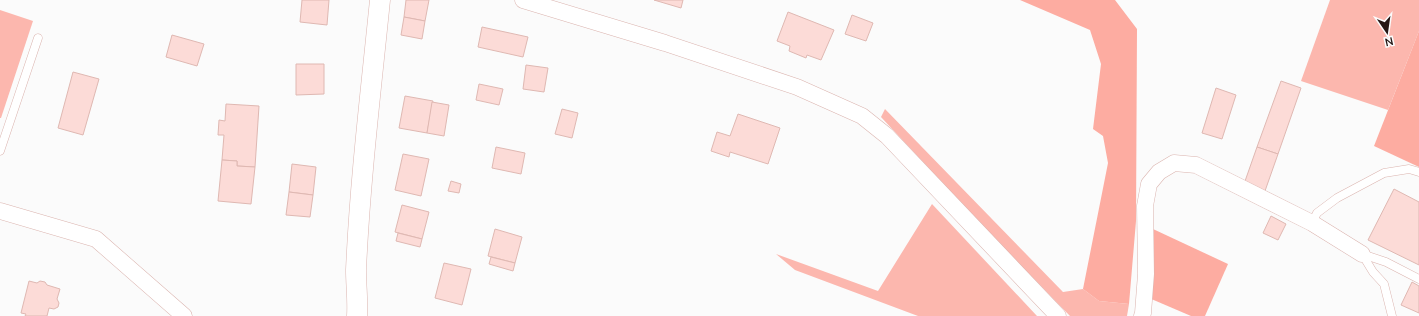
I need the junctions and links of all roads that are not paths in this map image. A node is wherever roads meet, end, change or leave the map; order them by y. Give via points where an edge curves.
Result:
1 (380, 0) edge
2 (523, 0) edge
3 (38, 38) dead end
4 (0, 151) edge
5 (1419, 172) edge
6 (0, 210) edge
7 (1312, 223) junction
8 (1362, 254) junction
9 (1419, 279) edge
10 (1144, 315) edge
11 (184, 316) edge
12 (357, 316) edge
13 (1058, 316) edge
14 (1392, 316) edge

1 - 12 street via 360,200 356,272
2 - 13 street via 797,87 862,116 887,136
3 - 4 lane
5 - 7 lane via 1409,169 1384,173 1337,198 1317,213
6 - 11 street via 96,240
7 - 8 street
7 - 10 street via 1196,165 1174,163 1159,172 1149,184 1145,206
8 - 9 lane via 1386,262
8 - 14 lane via 1384,284

